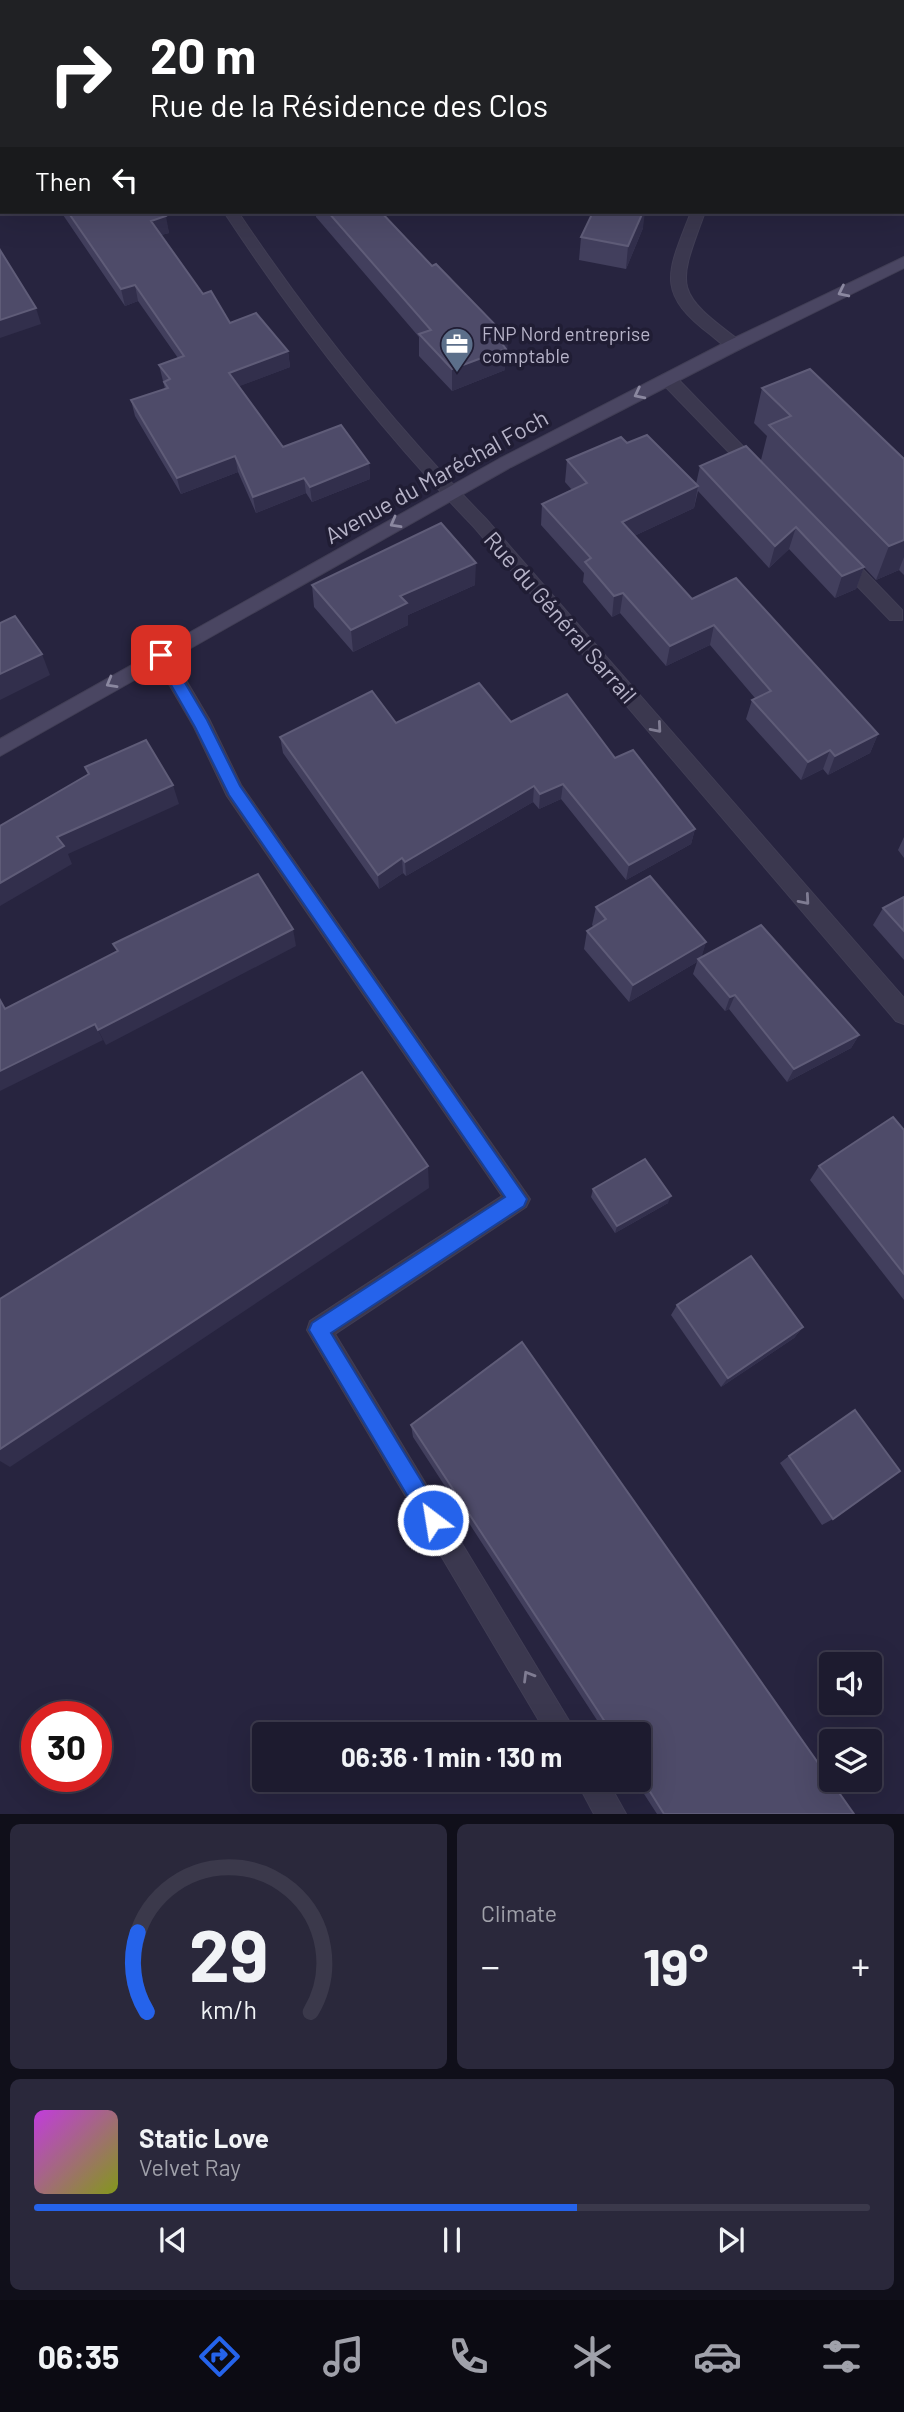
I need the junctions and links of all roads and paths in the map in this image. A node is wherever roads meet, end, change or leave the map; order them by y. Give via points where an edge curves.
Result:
1 (232, 214) edge
2 (697, 214) edge
3 (904, 262) edge
4 (734, 345) junction
5 (668, 379) junction
6 (772, 487) edge
7 (449, 493) junction
8 (830, 546) edge
9 (896, 615) dead end
10 (161, 655) junction
11 (0, 748) edge
12 (904, 1014) edge
13 (556, 1722) edge
14 (597, 1792) edge
15 (611, 1814) edge

1 - 7 street, Rue du Général Sarrail via 277,281
2 - 4 street via 676,272 676,287 683,302
3 -> 4 main road, Avenue du Maréchal Foch
4 - 5 main road, Avenue du Maréchal Foch
5 - 6 street
5 -> 7 main road, Avenue du Maréchal Foch
7 -> 10 main road, Avenue du Maréchal Foch
7 -> 12 street, Rue du Général Sarrail via 480,523
8 - 9 street
10 -> 11 main road, Avenue du Maréchal Foch
13 -> 10 street via 318,1330 518,1199 234,790
14 - 15 street

